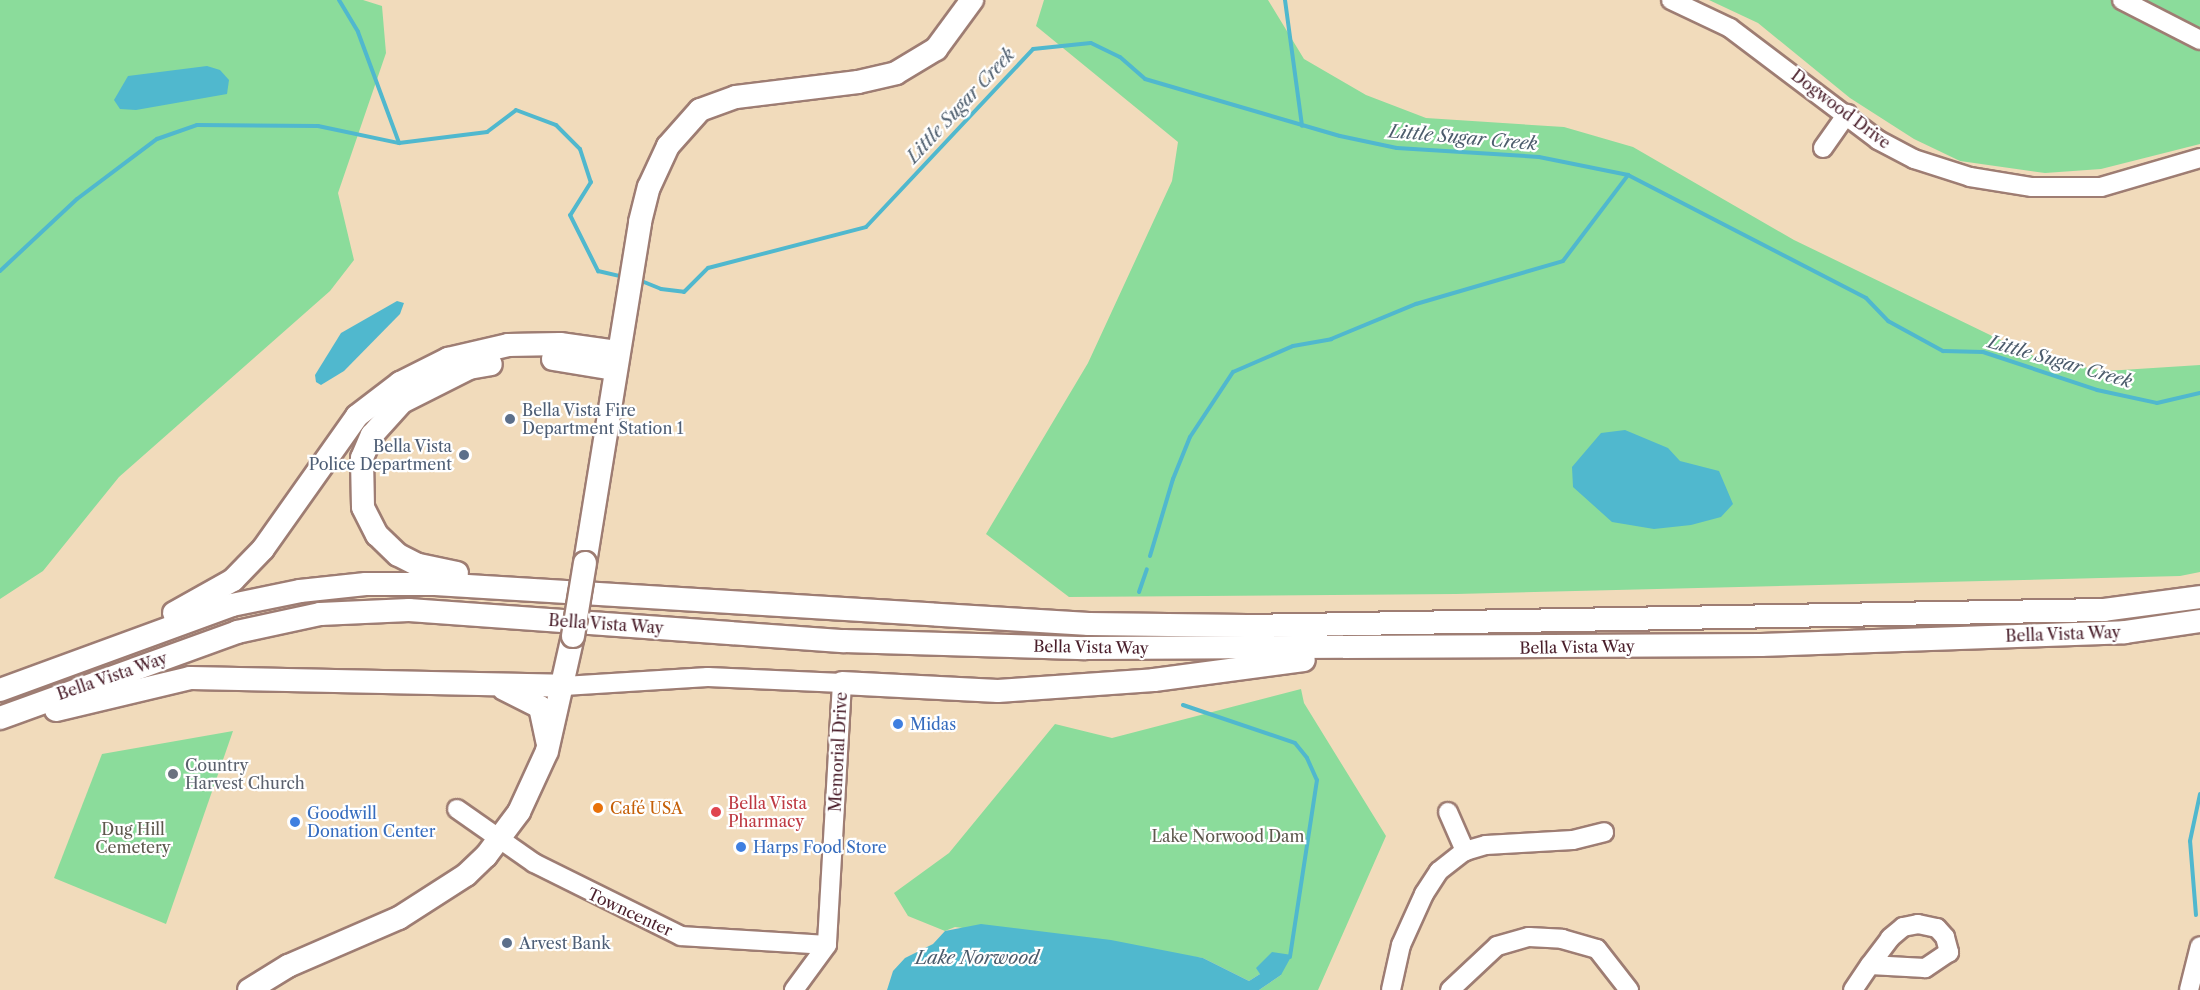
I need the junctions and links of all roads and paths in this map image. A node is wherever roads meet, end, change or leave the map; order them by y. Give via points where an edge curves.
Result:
1 (972, 0) edge
2 (1671, 0) edge
3 (2122, 0) edge
4 (2200, 40) edge
5 (1846, 114) junction
6 (1823, 148) dead end
7 (2200, 158) edge
8 (616, 360) junction
9 (655, 597) junction
10 (2200, 597) edge
11 (2200, 621) edge
12 (1389, 649) junction
13 (41, 674) junction
14 (843, 683) junction
15 (489, 685) junction
16 (564, 687) junction
17 (0, 690) edge
18 (0, 718) edge
19 (0, 725) edge
20 (547, 751) junction
21 (457, 809) dead end
22 (1448, 812) dead end
23 (1604, 832) dead end
24 (501, 838) junction
25 (1465, 851) junction
26 (827, 945) junction
27 (2200, 946) edge
28 (1870, 965) dead end
29 (249, 990) edge
30 (794, 990) edge
31 (1391, 990) edge
32 (1450, 990) edge
33 (1629, 990) edge
34 (1853, 990) edge
35 (2190, 990) edge

1 - 8 main road via 936,49 896,73 858,82 736,98 700,110 668,146 649,187
2 - 5 street, Dogwood Drive via 1730,28
3 - 4 street
5 - 6 street
5 - 7 street, Dogwood Drive via 1878,140 1914,159 1970,177 2032,187 2102,187
8 - 9 main road via 519,358 469,368 402,402 372,435 362,458 363,507 377,535 398,555 418,565 445,572 567,580
8 - 13 main road via 560,344 508,345 448,359 400,382 357,416 263,549 233,580 182,610 90,646
8 - 16 main road, bridge
9 - 10 main road, Bella Vista Way via 1089,624 1247,626 2104,610
9 - 13 main road, Bella Vista Way via 435,584 366,584 300,591 232,605
11 - 12 main road, Bella Vista Way via 2125,632 1953,639
12 - 14 main road via 1154,680 998,691
12 - 18 main road, Bella Vista Way via 1086,648 855,641 409,610 320,614 237,632
13 - 17 main road, Bella Vista Way
14 - 16 street via 708,677
14 - 26 street, Memorial Drive
15 - 16 main road
15 - 19 main road via 190,678
15 - 20 main road via 519,694 540,707 546,721
16 - 20 main road
20 - 24 main road via 519,812
21 - 24 street, Towncenter
22 - 25 street
23 - 25 street via 1573,840 1486,845
24 - 26 street, Towncenter via 534,863 576,886 681,936
24 - 29 main road via 466,875 429,900 399,918 288,966
25 - 31 street via 1439,871 1424,894 1401,945
26 - 30 street
27 - 35 street
28 - 34 street
32 - 33 street via 1497,946 1529,937 1562,939 1597,949

